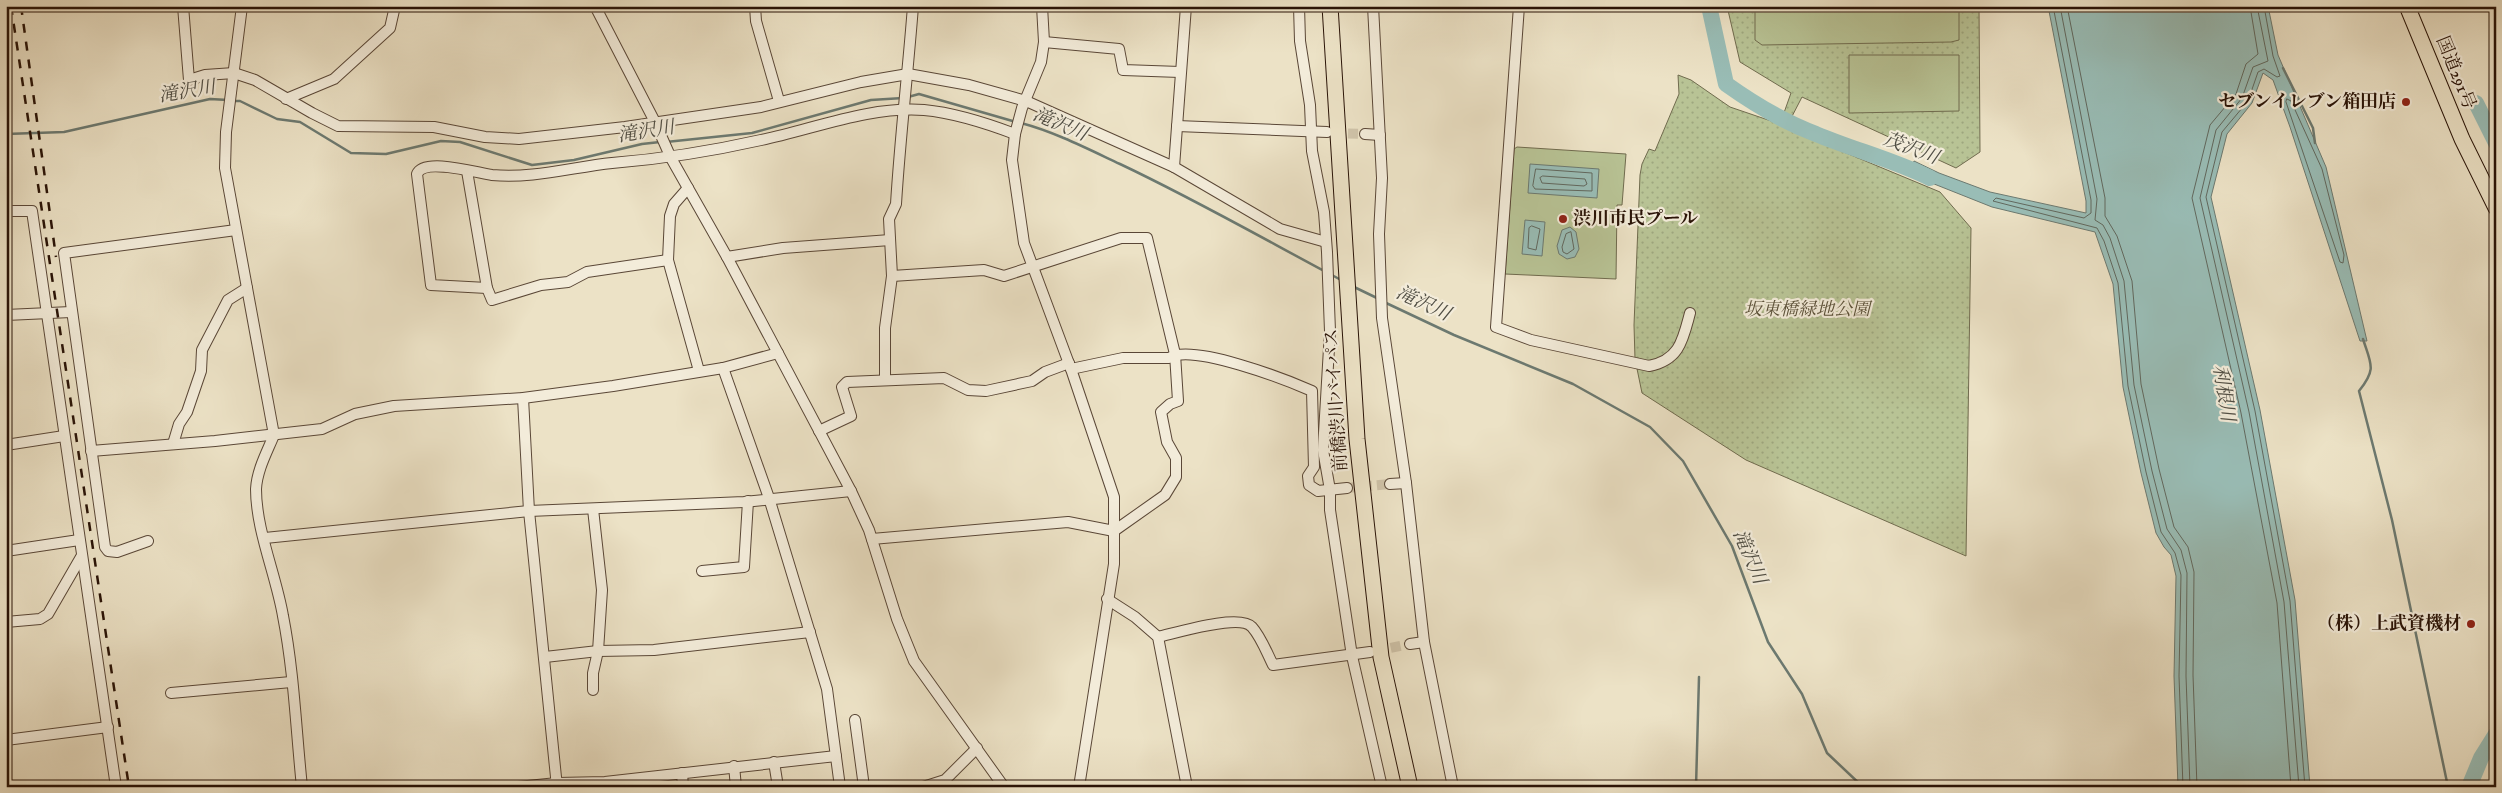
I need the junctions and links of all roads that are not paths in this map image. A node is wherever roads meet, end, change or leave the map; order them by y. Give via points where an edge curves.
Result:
1 (183, 6) edge
2 (242, 6) edge
3 (395, 6) edge
4 (595, 6) edge
5 (755, 6) edge
6 (913, 6) edge
7 (1042, 6) edge
8 (1186, 6) edge
9 (1299, 6) edge
10 (1330, 6) edge
11 (1373, 6) edge
12 (1519, 6) edge
13 (2407, 6) edge
14 (1044, 42) junction
15 (1180, 72) junction
16 (234, 73) junction
17 (908, 74) junction
18 (286, 99) junction
19 (779, 101) junction
20 (1024, 105) junction
21 (902, 108) junction
22 (655, 122) junction
23 (1177, 126) junction
24 (1016, 132) junction
25 (1310, 132) junction
26 (1327, 132) tunnel mouth
27 (1365, 134) tunnel mouth
28 (1380, 135) junction
29 (671, 158) junction
30 (1174, 167) junction
31 (466, 171) junction
32 (688, 188) junction
33 (2496, 208) edge
34 (6, 211) edge
35 (236, 230) junction
36 (890, 240) junction
37 (1326, 247) junction
38 (727, 257) junction
39 (668, 260) junction
40 (1033, 267) junction
41 (892, 276) junction
42 (247, 288) junction
43 (488, 288) junction
44 (71, 312) junction
45 (1690, 313) dead end
46 (6, 315) edge
47 (45, 315) junction
48 (778, 354) junction
49 (1175, 354) junction
50 (1070, 366) junction
51 (723, 368) junction
52 (699, 371) junction
53 (885, 379) junction
54 (523, 398) junction
55 (819, 431) junction
56 (274, 435) junction
57 (64, 436) junction
58 (174, 444) junction
59 (6, 445) edge
60 (91, 450) junction
61 (1406, 483) junction
62 (1390, 484) tunnel mouth
63 (1347, 488) tunnel mouth
64 (1330, 490) junction
65 (851, 492) junction
66 (769, 498) junction
67 (748, 501) junction
68 (593, 509) junction
69 (529, 511) junction
70 (1114, 531) junction
71 (265, 538) junction
72 (872, 539) junction
73 (79, 540) junction
74 (148, 541) dead end
75 (6, 551) edge
76 (82, 557) junction
77 (702, 571) dead end
78 (1107, 599) junction
79 (6, 622) edge
80 (810, 632) junction
81 (1158, 637) junction
82 (1424, 642) junction
83 (1410, 644) tunnel mouth
84 (598, 651) junction
85 (1370, 652) tunnel mouth
86 (1352, 656) junction
87 (545, 658) junction
88 (292, 682) junction
89 (593, 690) dead end
90 (171, 693) dead end
91 (855, 720) dead end
92 (108, 727) junction
93 (6, 740) edge
94 (977, 748) junction
95 (836, 756) junction
96 (774, 762) junction
97 (734, 766) junction
98 (682, 773) junction
99 (946, 783) edge
100 (557, 785) edge
101 (605, 785) edge
102 (116, 787) edge
103 (302, 787) edge
104 (518, 787) edge
105 (683, 787) edge
106 (736, 787) edge
107 (778, 787) edge
108 (840, 787) edge
109 (864, 787) edge
110 (922, 787) edge
111 (1004, 787) edge
112 (1079, 787) edge
113 (1187, 787) edge
114 (1382, 787) edge
115 (1410, 787) edge
116 (1453, 787) edge

1 - 16 street via 189,80
2 - 16 street
3 - 18 street via 390,28 334,79
4 - 22 street
5 - 19 street via 756,21
6 - 17 street
7 - 14 street
8 - 15 street
9 - 25 street
10 - 115 highway, 前橋渋川バイパス via 1357,439 1381,657
11 - 28 street
12 - 45 street via 1496,327 1531,340 1649,366 1661,364 1678,348 1684,339
13 - 33 highway, 国道291号 via 2462,139
14 - 15 street via 1119,48 1123,70
14 - 20 street via 1041,62
15 - 23 street
16 - 18 street via 255,80
16 - 35 street via 224,154
17 - 19 street
17 - 20 street via 969,85
17 - 21 street
18 - 22 street via 338,126 434,127 485,137 519,139
19 - 22 street
20 - 24 street
20 - 30 street
21 - 24 street via 949,114
21 - 29 street
21 - 36 street via 896,204 889,219
22 - 29 street
23 - 25 street
23 - 30 street
24 - 40 street via 1012,160 1024,242
25 - 26 street
25 - 37 street via 1324,212
27 - 28 street
28 - 61 street via 1382,318
29 - 31 street via 523,175
29 - 32 street
30 - 37 street via 1280,229
31 - 43 street
31 - 43 street via 435,166 424,167 417,174 431,285
32 - 38 street
32 - 39 street via 674,204 670,216
34 - 47 street via 32,211
35 - 42 street
35 - 44 street via 64,253
36 - 38 street via 783,248
36 - 41 street
37 - 64 street via 1330,331 1323,450
38 - 48 street
39 - 43 street via 587,272 568,282 541,285 492,300
39 - 52 street
40 - 41 street via 1004,276 984,270
40 - 49 street via 1121,238 1147,238
40 - 50 street
41 - 53 street via 885,328
42 - 56 street
42 - 58 street via 228,300 202,350 201,371
44 - 47 street
44 - 60 street
46 - 47 street
47 - 57 street
48 - 51 street
48 - 55 street
49 - 50 street via 1169,358 1123,358
49 - 64 street via 1198,355 1264,372 1312,391 1314,467 1308,481 1312,489
49 - 70 street via 1178,401 1161,412 1167,442 1176,458 1176,477 1165,495
50 - 53 street via 1045,372 1032,381 986,391 968,390 944,378
50 - 70 street via 1114,497
51 - 52 street
51 - 66 street
52 - 54 street
53 - 55 street via 847,382 842,387 850,416
54 - 56 street via 394,406 355,414 322,429
54 - 69 street
55 - 65 street
56 - 58 street
56 - 71 street via 259,470 256,488 258,518
57 - 59 street
57 - 73 street
58 - 60 street
60 - 74 street via 105,547 108,551 117,552
61 - 62 street
61 - 82 street
63 - 64 street
64 - 86 street via 1330,510
65 - 66 street
65 - 72 street
66 - 67 street
66 - 80 street
67 - 68 street
67 - 77 street via 744,567
68 - 69 street
68 - 84 street via 602,590
69 - 71 street
69 - 87 street
70 - 72 street via 1068,522
70 - 78 street via 1114,564
71 - 88 street via 283,614
72 - 94 street via 914,661
73 - 75 street
73 - 76 street
76 - 79 street via 48,614 40,619
76 - 92 street
78 - 81 street
78 - 112 street
80 - 84 street via 654,650
80 - 95 street via 827,689
81 - 86 street via 1209,625 1243,622 1252,626 1273,665
81 - 113 street
82 - 83 street
82 - 116 street
84 - 87 street
84 - 89 street
85 - 86 street
86 - 114 street
87 - 100 street
88 - 90 street
88 - 103 street
91 - 109 street
92 - 93 street
92 - 102 street
94 - 99 street
94 - 111 street
95 - 96 street
95 - 108 street
96 - 97 street
96 - 107 street
97 - 98 street
97 - 106 street
98 - 101 street
98 - 105 street
99 - 110 street
100 - 101 street
100 - 104 street

